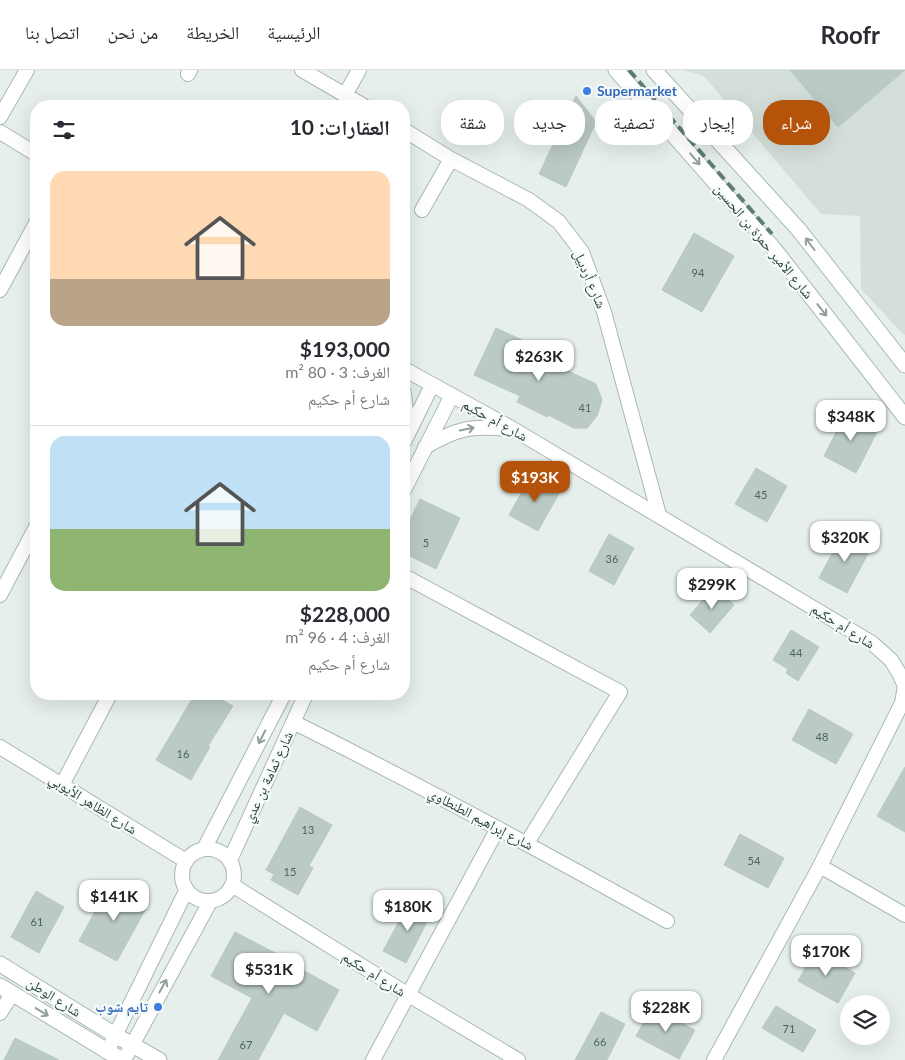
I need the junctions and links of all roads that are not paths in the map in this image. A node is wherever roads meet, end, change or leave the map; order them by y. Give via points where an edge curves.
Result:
1 (27, 70) edge
2 (302, 70) edge
3 (358, 70) edge
4 (616, 70) edge
5 (654, 70) edge
6 (345, 95) junction
7 (354, 100) edge
8 (0, 117) edge
9 (0, 132) edge
10 (410, 134) edge
11 (30, 150) edge
12 (452, 159) junction
13 (422, 210) dead end
14 (30, 234) edge
15 (0, 290) edge
16 (904, 362) edge
17 (410, 372) edge
18 (432, 385) junction
19 (452, 395) junction
20 (905, 417) edge
21 (410, 429) edge
22 (512, 429) junction
23 (425, 448) junction
24 (410, 478) edge
25 (659, 515) junction
26 (30, 538) edge
27 (410, 579) edge
28 (0, 595) edge
29 (107, 700) edge
30 (281, 700) edge
31 (303, 700) edge
32 (293, 722) junction
33 (0, 747) edge
34 (62, 785) junction
35 (498, 828) junction
36 (527, 843) junction
37 (204, 849) junction
38 (230, 860) junction
39 (186, 861) junction
40 (820, 866) junction
41 (232, 885) junction
42 (186, 891) junction
43 (210, 902) junction
44 (905, 915) edge
45 (667, 921) dead end
46 (0, 964) edge
47 (6, 990) edge
48 (407, 994) junction
49 (0, 1013) edge
50 (115, 1036) junction
51 (131, 1044) junction
52 (107, 1052) junction
53 (123, 1060) edge
54 (159, 1060) edge
55 (373, 1060) edge
56 (518, 1060) edge
57 (714, 1060) edge

1 - 8 street
2 - 6 street
3 - 6 street
4 -> 20 main road, شارع الأمير حمزة بن الحسين via 774,249
16 -> 5 main road via 800,230
6 - 7 street
9 - 11 street
10 - 12 street, شارع أردبيل
12 - 13 street
12 - 25 street, شارع أردبيل via 529,200 560,222 582,252 604,312
14 - 15 street
17 - 18 street, شارع أم حكيم
18 - 19 street, شارع أم حكيم
18 - 21 street
19 - 22 street, شارع أم حكيم
19 - 23 street
23 -> 22 street via 467,428
22 - 25 street, شارع أم حكيم
23 - 24 street
25 - 40 street, شارع أم حكيم via 872,643 891,660 905,686 902,703
26 - 28 street
27 - 36 street via 620,692
29 - 34 street
30 -> 37 street, شارع ثمامة بن عدي
31 - 32 street, شارع ثمامة بن عدي
32 - 35 street, شارع إبراهيم الطنطاوي
32 - 38 street, شارع ثمامة بن عدي
33 - 34 street, شارع الظاهر الأيوبي
34 - 39 street, شارع الظاهر الأيوبي
35 - 36 street, شارع إبراهيم الطنطاوي
35 - 48 street
36 - 45 street, شارع إبراهيم الطنطاوي
37 - 38 street via 214,849
37 - 39 street
38 - 41 street
39 - 42 street via 182,871
40 - 44 street
40 - 57 street, شارع أم حكيم
41 - 43 street via 227,893
41 - 48 street, شارع أم حكيم
42 - 43 street via 197,900
42 - 50 street
51 -> 43 street
46 - 50 main road, شارع الوطن
47 - 49 street
47 -> 52 main road, شارع الوطن
48 - 55 street
48 - 56 street, شارع أم حكيم
50 - 51 main road, شارع الوطن
50 - 52 street
51 - 53 street
51 - 54 main road, شارع الوطن
52 - 53 main road, شارع الوطن

